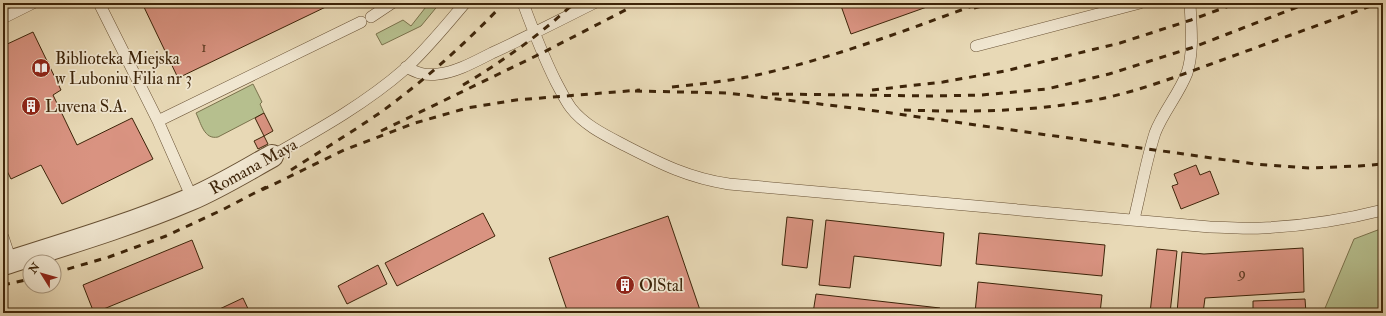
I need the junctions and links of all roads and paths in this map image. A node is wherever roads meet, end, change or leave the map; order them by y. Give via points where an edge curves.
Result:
1 (33, 3) edge
2 (99, 3) edge
3 (392, 3) edge
4 (465, 3) edge
5 (523, 3) edge
6 (594, 3) edge
7 (1140, 3) edge
8 (1190, 3) edge
9 (3, 18) edge
10 (534, 34) junction
11 (976, 46) dead end
12 (406, 68) junction
13 (158, 121) junction
14 (272, 156) joint
15 (192, 198) junction
16 (1383, 210) edge
17 (1134, 219) junction
18 (3, 237) edge
19 (7, 262) edge

1 - 9 lane
2 - 13 lane
3 - 13 lane via 366,20
4 - 12 lane, Romana Maya
5 - 10 lane
6 - 10 lane
7 - 11 lane
8 - 17 lane via 1191,48 1187,73 1156,132
10 - 12 lane via 472,63 439,74 421,74
10 - 17 lane via 564,96 580,118 607,136 670,168 690,175 729,184
12 - 14 lane, Romana Maya via 376,92
13 - 15 lane
14 - 15 street, Romana Maya
15 - 19 street, Romana Maya via 139,220
16 - 17 lane via 1330,221 1261,228 1210,227
18 - 19 lane

